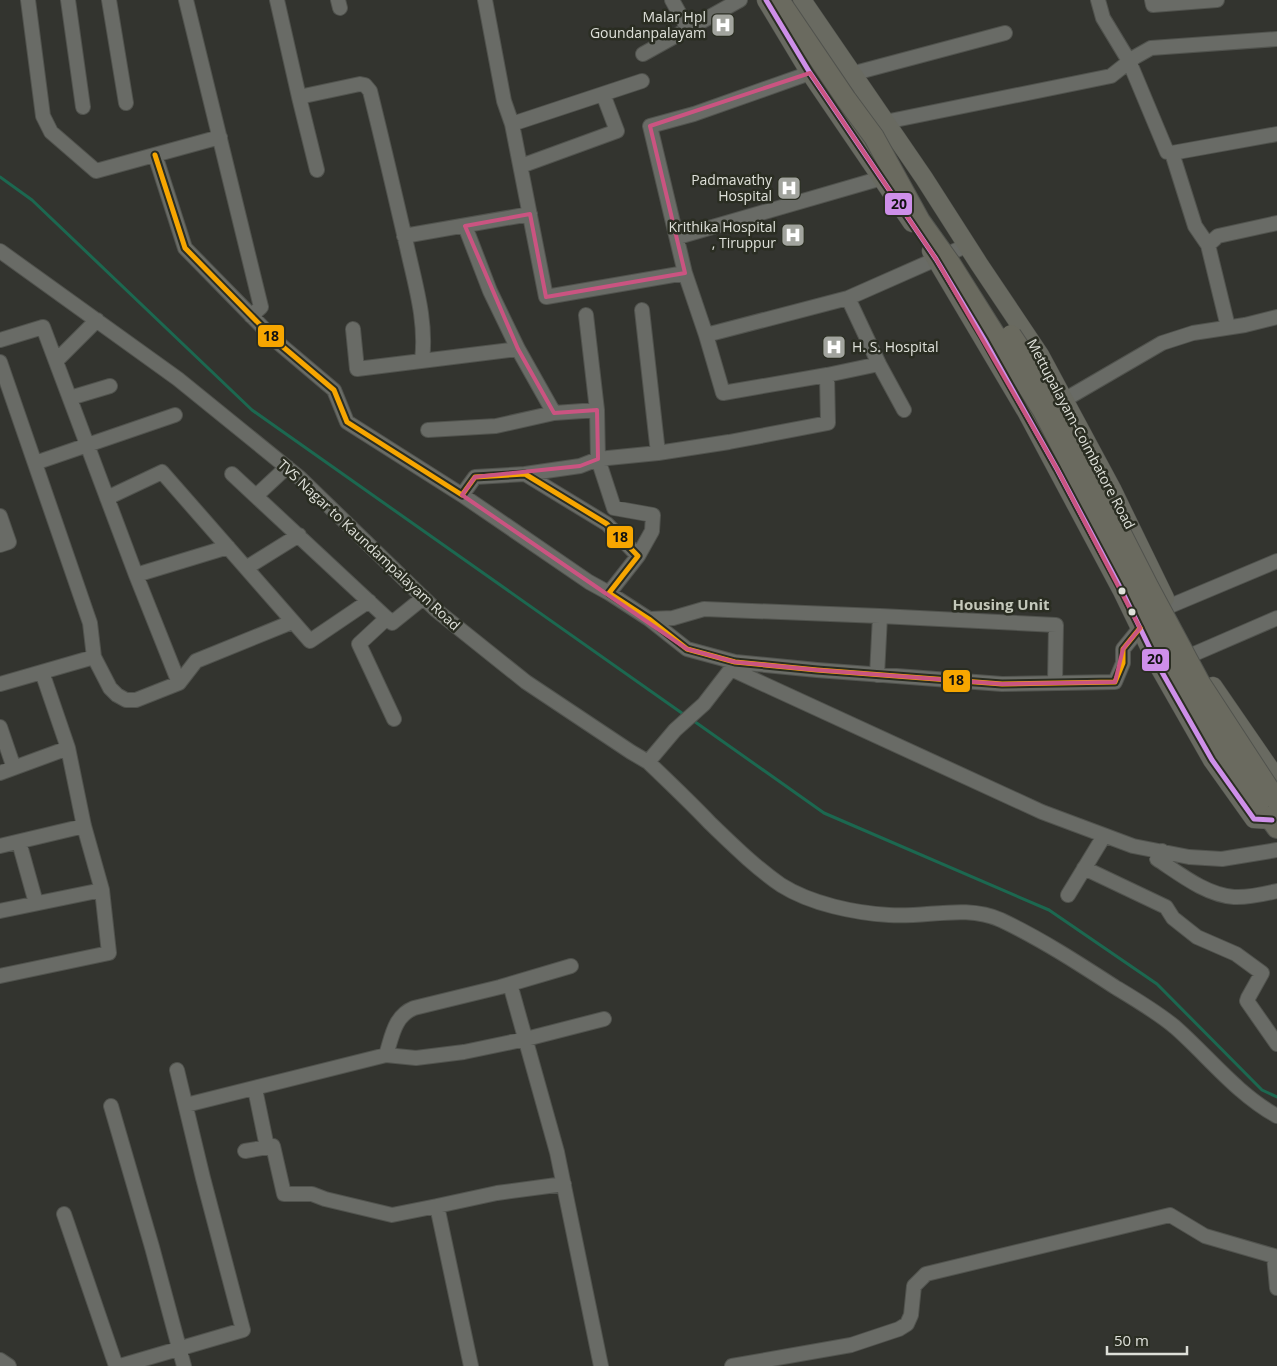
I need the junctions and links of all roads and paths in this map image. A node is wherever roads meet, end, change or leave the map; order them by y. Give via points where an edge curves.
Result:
1 (28, 0) edge
2 (68, 0) edge
3 (109, 0) edge
4 (186, 0) edge
5 (277, 0) edge
6 (485, 0) edge
7 (672, 0) edge
8 (740, 0) edge
9 (766, 0) edge
10 (779, 0) edge
11 (793, 0) edge
12 (802, 0) edge
13 (1098, 0) edge
14 (1152, 0) edge
15 (1218, 0) edge
16 (688, 29) junction
17 (1004, 33) dead end
18 (1277, 39) edge
19 (642, 54) dead end
20 (1129, 61) junction
21 (810, 73) junction
22 (851, 74) junction
23 (642, 81) dead end
24 (603, 94) junction
25 (299, 97) junction
26 (126, 103) dead end
27 (83, 107) dead end
28 (886, 122) junction
29 (512, 124) junction
30 (1277, 134) edge
31 (220, 137) junction
32 (1172, 153) junction
33 (155, 155) junction
34 (521, 166) junction
35 (317, 170) dead end
36 (882, 178) junction
37 (530, 214) junction
38 (1277, 223) edge
39 (465, 226) junction
40 (404, 236) junction
41 (678, 238) junction
42 (968, 245) junction
43 (1208, 245) junction
44 (0, 251) edge
45 (936, 260) junction
46 (685, 273) junction
47 (848, 298) junction
48 (642, 310) dead end
49 (586, 315) dead end
50 (251, 316) junction
51 (1277, 316) edge
52 (97, 320) junction
53 (1228, 327) junction
54 (353, 329) dead end
55 (706, 335) junction
56 (0, 340) edge
57 (518, 349) junction
58 (57, 360) junction
59 (422, 360) junction
60 (0, 362) edge
61 (879, 364) junction
62 (827, 375) junction
63 (110, 386) dead end
64 (70, 398) junction
65 (1064, 400) junction
66 (597, 410) junction
67 (904, 410) dead end
68 (554, 413) junction
69 (175, 416) dead end
70 (428, 430) dead end
71 (87, 445) junction
72 (658, 453) junction
73 (598, 459) junction
74 (35, 463) junction
75 (287, 467) junction
76 (232, 474) dead end
77 (525, 474) junction
78 (462, 495) junction
79 (256, 496) junction
80 (107, 498) junction
81 (0, 516) edge
82 (298, 535) junction
83 (0, 545) edge
84 (228, 547) junction
85 (638, 556) junction
86 (1277, 561) edge
87 (246, 568) junction
88 (136, 575) junction
89 (609, 593) junction
90 (423, 598) junction
91 (369, 601) junction
92 (1170, 606) junction
93 (880, 616) junction
94 (387, 618) junction
95 (1277, 618) edge
96 (649, 620) junction
97 (292, 622) junction
98 (1140, 628) junction
99 (1194, 654) junction
100 (94, 657) junction
101 (733, 665) junction
102 (42, 672) junction
103 (877, 675) junction
104 (180, 683) junction
105 (1055, 683) junction
106 (0, 684) edge
107 (394, 719) dead end
108 (0, 727) edge
109 (68, 748) junction
110 (648, 762) junction
111 (14, 768) junction
112 (0, 773) edge
113 (1277, 779) edge
114 (1268, 802) edge
115 (1274, 824) edge
116 (84, 826) junction
117 (1104, 836) junction
118 (19, 842) junction
119 (0, 846) edge
120 (1277, 850) edge
121 (1162, 851) junction
122 (1084, 868) junction
123 (102, 890) junction
124 (1277, 891) edge
125 (1068, 895) dead end
126 (36, 903) junction
127 (0, 911) edge
128 (571, 966) dead end
129 (0, 976) edge
130 (510, 984) junction
131 (604, 1019) dead end
132 (526, 1039) junction
133 (1277, 1044) edge
134 (386, 1055) junction
135 (178, 1070) dead end
136 (255, 1089) junction
137 (186, 1105) junction
138 (111, 1106) dead end
139 (1277, 1116) edge
140 (267, 1147) junction
141 (246, 1151) dead end
142 (564, 1184) junction
143 (437, 1206) junction
144 (64, 1214) dead end
145 (1275, 1257) edge
146 (1277, 1288) edge
147 (179, 1348) junction
148 (0, 1360) edge
149 (8, 1366) edge
150 (118, 1366) edge
151 (184, 1366) edge
152 (471, 1366) edge
153 (601, 1366) edge
154 (732, 1366) edge

1 - 33 street via 43,116 51,132 96,171
2 - 27 street
3 - 26 street
4 - 31 street
5 - 25 street
6 - 29 street via 504,101
7 - 16 street
8 - 16 street
9 - 21 main road
10 - 114 highway, bridge via 874,137 920,221 955,270 1042,411 1162,647 1217,744
11 - 114 highway, bridge via 882,129 930,214 1049,392 1190,666
12 - 22 main road, Mettupalayam-Coimbatore Road
13 - 20 street via 1103,18
14 - 15 street via 1153,5
16 - 19 street
17 - 22 street
18 - 20 street via 1151,48
20 - 28 street via 1112,76
20 - 32 street via 1167,152
21 - 36 main road
21 - 41 street via 650,126
22 - 28 main road, Mettupalayam-Coimbatore Road
23 - 24 street
24 - 29 street
24 - 34 street via 618,131
25 - 35 street
25 - 40 street via 360,84 368,87
28 - 42 main road, Mettupalayam-Coimbatore Road
29 - 34 street
30 - 32 street
31 - 33 street
31 - 50 street via 261,307
32 - 43 street via 1195,226
33 - 50 street via 185,248
34 - 37 street
36 - 41 street
36 - 45 main road
37 - 39 street
37 - 46 street via 546,297
38 - 43 street via 1218,236
39 - 40 street
39 - 57 street via 490,291
40 - 59 street via 421,311
41 - 46 street
42 - 45 street
42 - 65 main road, Mettupalayam-Coimbatore Road via 1040,354
43 - 53 street
44 - 52 street, TVS Nagar to Kaundampalayam Road
45 - 47 street
45 - 98 main road via 1027,413
46 - 55 street
47 - 55 street
47 - 61 street
48 - 72 street
49 - 66 street
50 - 78 street via 334,390 347,422
51 - 53 street
52 - 58 street
52 - 75 street, TVS Nagar to Kaundampalayam Road via 178,379
53 - 65 street via 1193,333 1162,344
54 - 59 street via 357,369
55 - 62 street via 723,393
56 - 58 street via 43,327
57 - 59 street
57 - 68 street
58 - 64 street
60 - 74 street
61 - 62 street
61 - 67 street
62 - 72 street via 828,423
63 - 64 street
64 - 71 street
65 - 92 main road, Mettupalayam-Coimbatore Road
66 - 68 street
66 - 73 street
68 - 70 street via 496,426
69 - 71 street
71 - 74 street
71 - 80 street
72 - 73 street
73 - 77 street via 580,466
73 - 85 street via 614,508 653,515 652,531
74 - 100 street via 90,623
75 - 79 street
75 - 90 street, TVS Nagar to Kaundampalayam Road
76 - 79 street
77 - 78 street via 476,477
77 - 85 street via 607,524
78 - 89 street
79 - 82 street
80 - 84 street via 162,472
80 - 88 street
81 - 83 street via 9,542
82 - 87 street
82 - 91 street
84 - 87 street
84 - 88 street
85 - 89 street
86 - 92 street
87 - 97 street
88 - 104 street
89 - 96 street
90 - 94 street via 392,623
90 - 110 street, TVS Nagar to Kaundampalayam Road via 526,682
91 - 94 street
91 - 97 street via 310,642
92 - 99 main road, Mettupalayam-Coimbatore Road
93 - 96 street via 704,609 672,618
93 - 103 street
93 - 105 street via 1056,625
94 - 107 street via 359,644
95 - 99 street
96 - 101 street via 688,649
97 - 104 street via 196,661
98 - 105 street via 1123,649 1123,663 1116,682
98 - 115 main road via 1212,760 1244,807 1254,819
99 - 113 main road, Mettupalayam-Coimbatore Road
100 - 102 street
100 - 104 street via 110,688 126,700 136,700
101 - 103 street
101 - 110 street via 704,704 675,730
101 - 117 street via 1042,812
102 - 106 street
102 - 109 street
103 - 105 street via 1002,684
108 - 111 street
109 - 111 street
109 - 116 street
110 - 139 street, TVS Nagar to Kaundampalayam Road via 745,857 782,885 813,899 864,912 910,916 972,912 1000,920 1063,954 1174,1026 1237,1087
111 - 112 street
114 - 115 highway
116 - 118 street
116 - 123 street
117 - 121 street
117 - 122 street
118 - 119 street
118 - 126 street
120 - 121 street via 1222,859
121 - 124 street via 1157,859 1207,890 1234,897
122 - 125 street
122 - 133 street via 1166,908 1173,918 1197,937 1236,954 1262,973 1247,1001
123 - 126 street
123 - 129 street via 109,953
126 - 127 street
128 - 130 street
130 - 132 street
130 - 134 street via 405,1012 399,1018
131 - 132 street
132 - 134 street via 416,1058
132 - 142 street
134 - 136 street
135 - 137 street
136 - 137 street
136 - 140 street
137 - 147 street via 243,1330
138 - 147 street
140 - 141 street
140 - 143 street via 272,1146 284,1194 312,1194 392,1215
142 - 143 street via 497,1193
142 - 153 street
143 - 152 street
144 - 150 street
145 - 146 street
145 - 154 street via 1205,1236 1170,1215 926,1274 914,1286 907,1324 899,1328 851,1345
147 - 150 street
147 - 151 street
148 - 149 street

